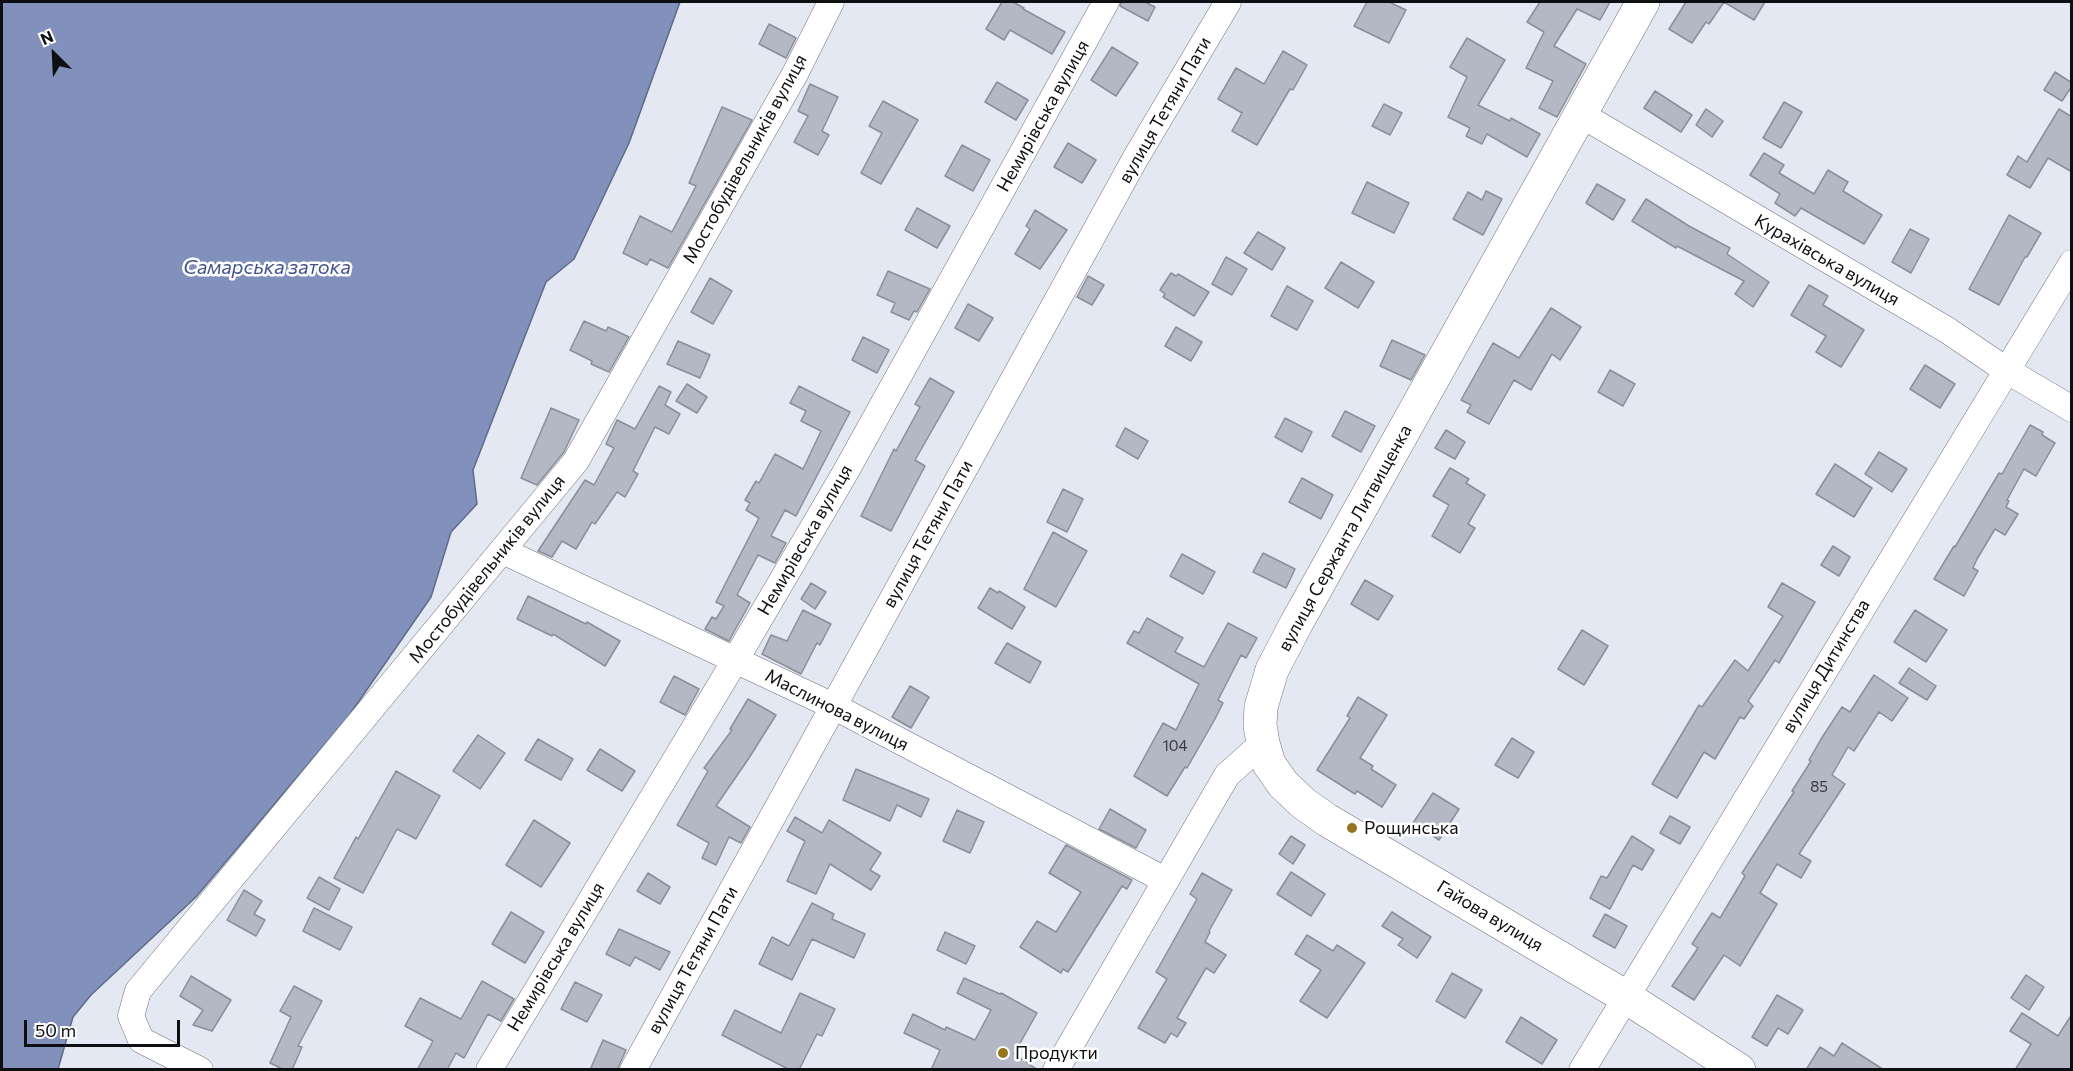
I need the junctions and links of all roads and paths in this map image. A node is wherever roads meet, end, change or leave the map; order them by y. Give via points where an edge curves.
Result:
1 (831, 2) edge
2 (1106, 2) edge
3 (1228, 2) edge
4 (1643, 2) edge
5 (1580, 114) junction
6 (2072, 263) edge
7 (2006, 370) junction
8 (2072, 409) edge
9 (503, 551) junction
10 (736, 659) junction
11 (833, 706) junction
12 (1263, 743) junction
13 (1166, 880) junction
14 (1626, 997) junction
15 (200, 1070) edge
16 (489, 1070) edge
17 (633, 1070) edge
18 (1056, 1070) edge
19 (1582, 1070) edge
20 (1739, 1070) edge

1 - 9 street, Мостобудівельників вулиця via 796,72 576,461
2 - 10 street, Немирівська вулиця via 845,473
3 - 11 street, вулиця Тетяни Пати via 1135,159
4 - 5 main road, вулиця Сержанта Литвищенка
5 - 7 street, Курахівська вулиця via 1947,330
5 - 12 main road, вулиця Сержанта Литвищенка via 1272,670 1261,707
6 - 7 street, вулиця Дитинства
7 - 8 street, Курахівська вулиця
7 - 14 street, вулиця Дитинства
9 - 10 street, Маслинова вулиця
9 - 15 street, Мостобудівельників вулиця via 138,991 130,1016 141,1041
10 - 11 street, Маслинова вулиця
10 - 16 street, Немирівська вулиця
11 - 13 street, Маслинова вулиця
11 - 17 street, вулиця Тетяни Пати
12 - 13 street via 1227,775
12 - 14 main road, Гайова вулиця via 1269,764 1283,784 1327,820
13 - 18 street
14 - 19 street, вулиця Дитинства
14 - 20 main road, Гайова вулиця

